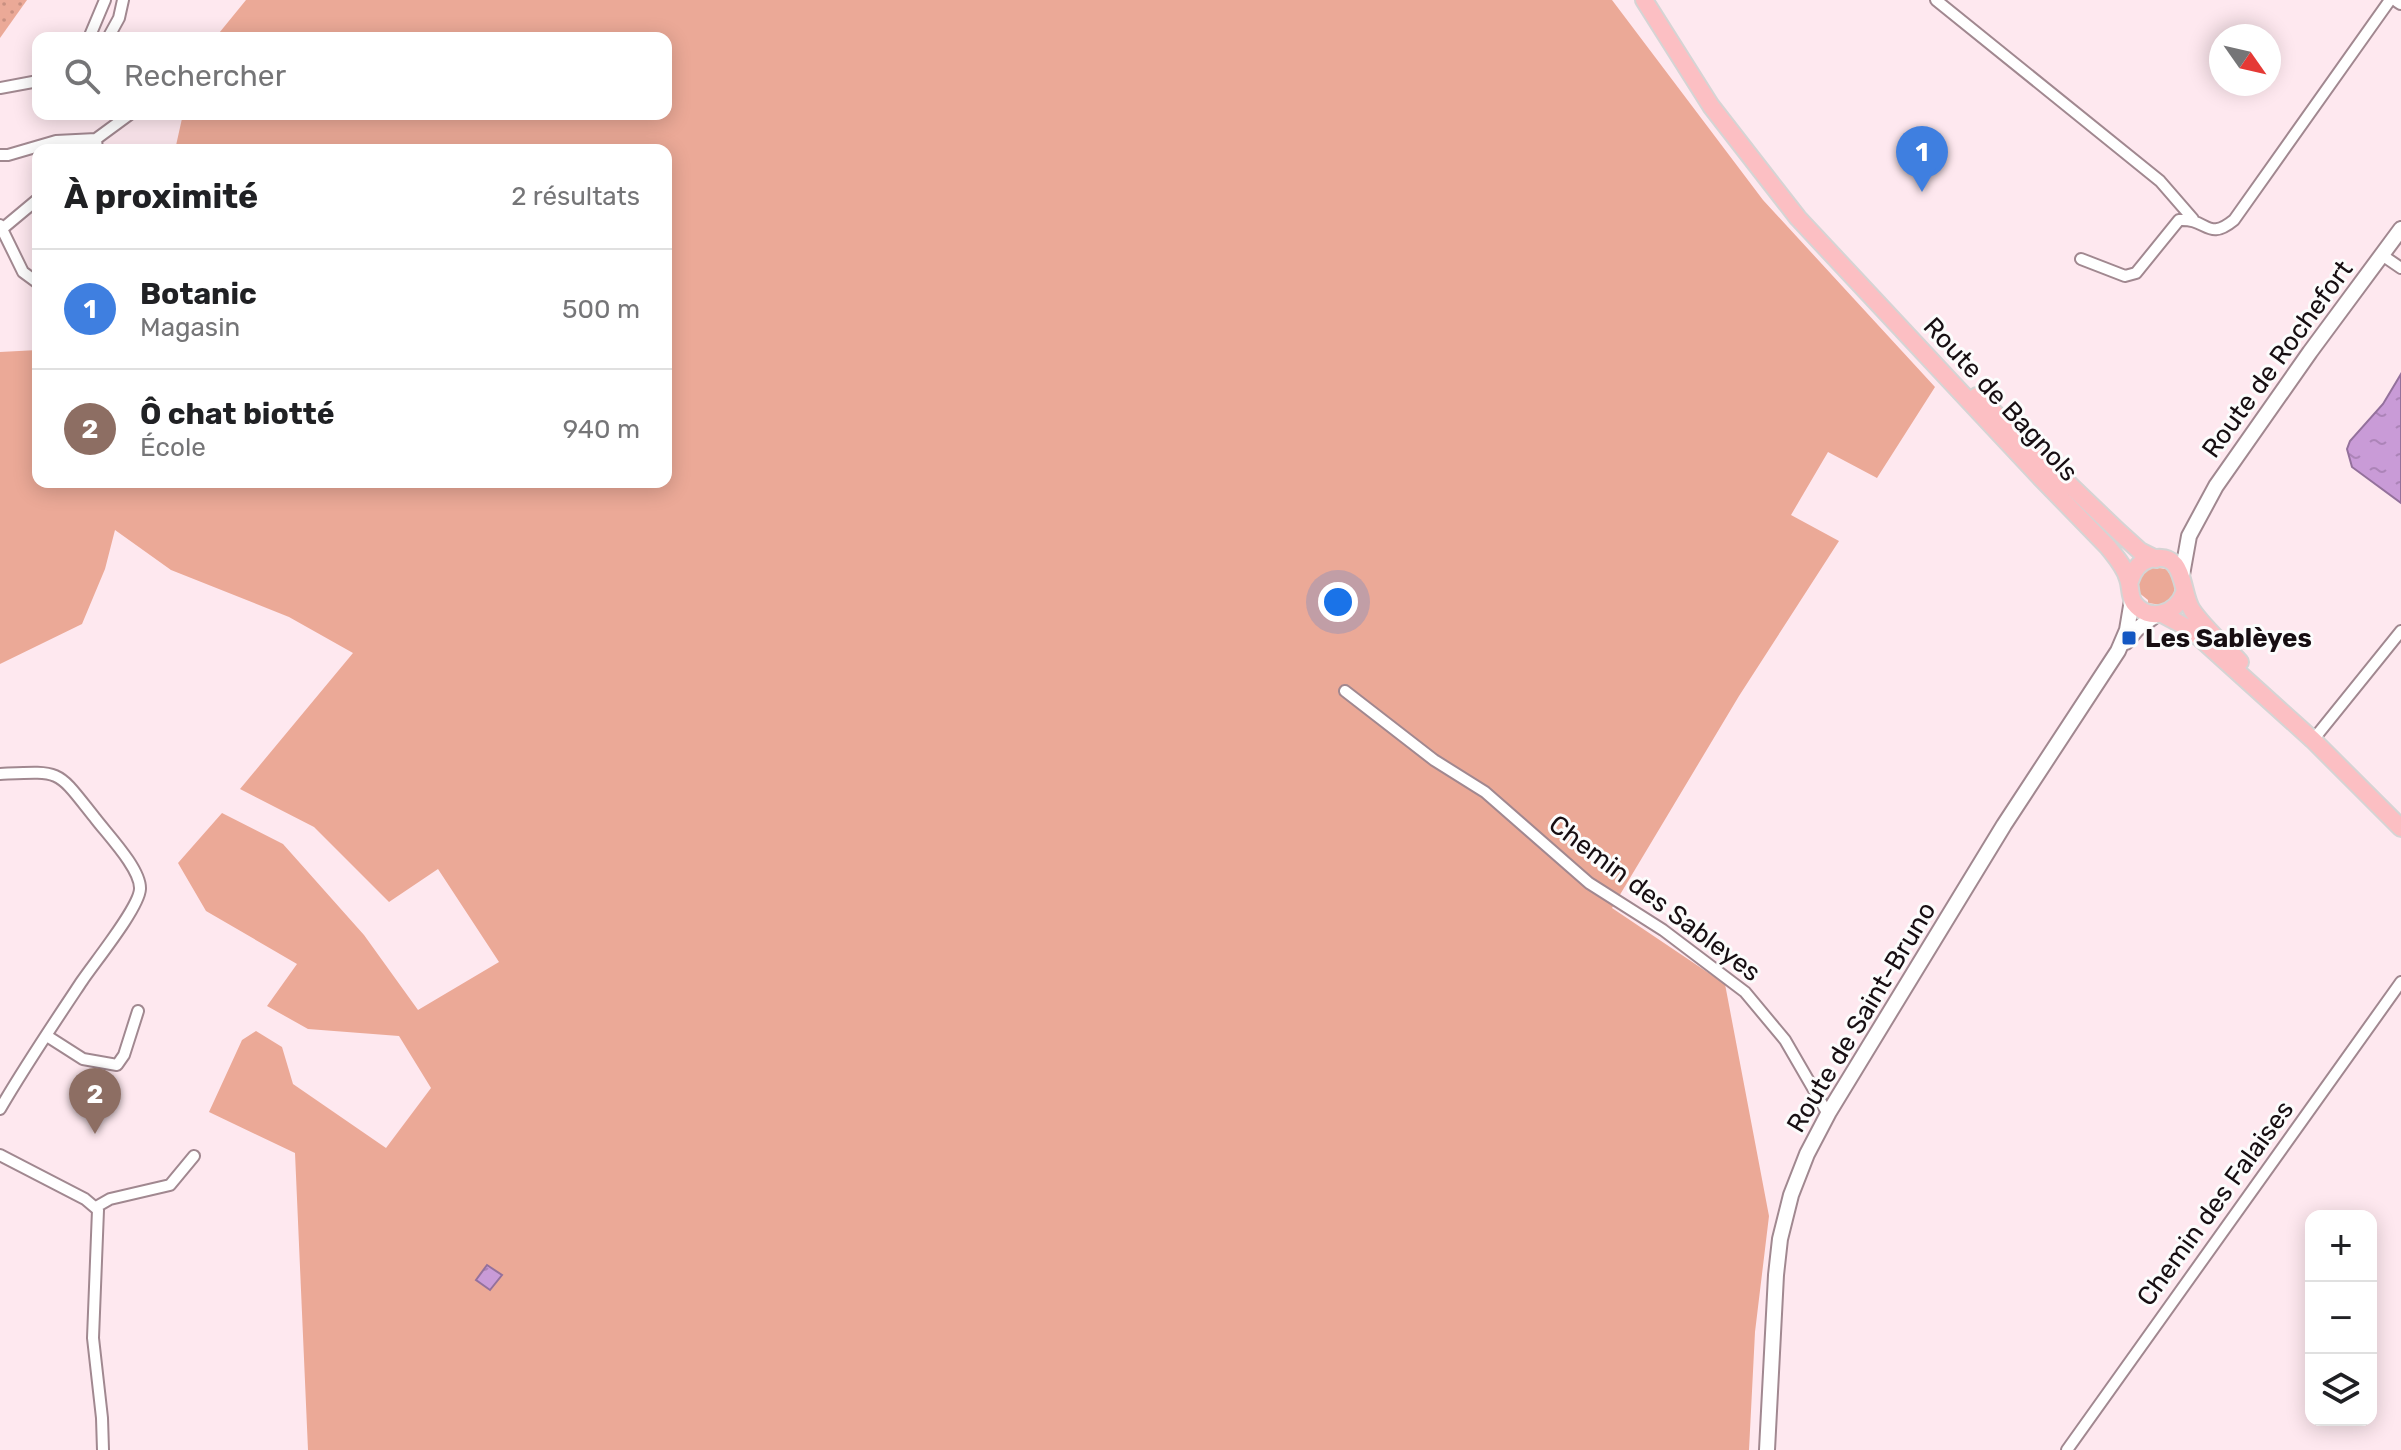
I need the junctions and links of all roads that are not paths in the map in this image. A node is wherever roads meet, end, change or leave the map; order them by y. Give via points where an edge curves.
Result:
1 (105, 0) edge
2 (123, 0) edge
3 (1644, 0) edge
4 (1936, 0) edge
5 (2390, 0) edge
6 (92, 32) edge
7 (111, 32) edge
8 (32, 82) edge
9 (0, 88) edge
10 (123, 120) edge
11 (46, 144) edge
12 (97, 144) edge
13 (32, 148) edge
14 (0, 155) edge
15 (32, 204) edge
16 (2193, 219) junction
17 (1, 227) edge
18 (2401, 229) edge
19 (2382, 255) junction
20 (2081, 259) dead end
21 (2401, 268) edge
22 (32, 279) edge
23 (1903, 328) junction
24 (2197, 519) junction
25 (2158, 559) junction
26 (2182, 575) junction
27 (2130, 581) junction
28 (2184, 593) junction
29 (2132, 600) junction
30 (2160, 614) junction
31 (2401, 631) edge
32 (2118, 651) junction
33 (1345, 691) dead end
34 (2300, 728) junction
35 (2313, 740) junction
36 (0, 774) edge
37 (2401, 828) edge
38 (2401, 982) edge
39 (138, 1011) dead end
40 (47, 1036) junction
41 (0, 1109) edge
42 (1829, 1112) junction
43 (0, 1155) edge
44 (194, 1156) dead end
45 (96, 1207) junction
46 (103, 1450) edge
47 (1767, 1450) edge
48 (2067, 1450) edge

1 - 6 street
2 - 7 street
3 - 23 main road via 1752,161 1798,218
4 - 16 street via 2160,181
5 - 16 street via 2234,220 2214,230
8 - 9 street
10 - 12 street
11 - 12 street
13 - 14 street
15 - 17 street
16 - 20 street via 2179,220 2136,273 2125,276
17 - 22 street via 23,272
18 - 19 street, Route de Rochefort
19 - 21 street
19 - 24 street, Route de Rochefort
23 - 25 main road, Route de Bagnols via 2119,532
23 - 27 main road, Route de Bagnols via 2099,537
24 - 25 street
24 - 26 street
25 - 26 main road, Route de Bagnols via 2173,564
25 - 27 main road via 2139,565
26 - 28 main road
27 - 29 main road, Route de Bagnols
28 - 30 main road via 2176,607
28 - 34 main road via 2198,618
29 - 30 main road via 2140,609
29 - 32 street
30 - 32 street
30 - 34 main road via 2190,629
31 - 35 street
32 - 42 street, Route de Saint-Bruno via 2004,825
33 - 42 street, Chemin des Sableyes via 1485,792 1589,883 1745,992 1781,1033
34 - 35 main road
35 - 37 main road
36 - 40 street via 46,772 65,780 124,856 140,886 134,906
38 - 48 street, Chemin des Falaises
39 - 40 street via 117,1065 83,1059
40 - 41 street
42 - 47 street, Route de Saint-Bruno via 1798,1174 1780,1239
43 - 45 street
44 - 45 street via 170,1185
45 - 46 street via 93,1338

